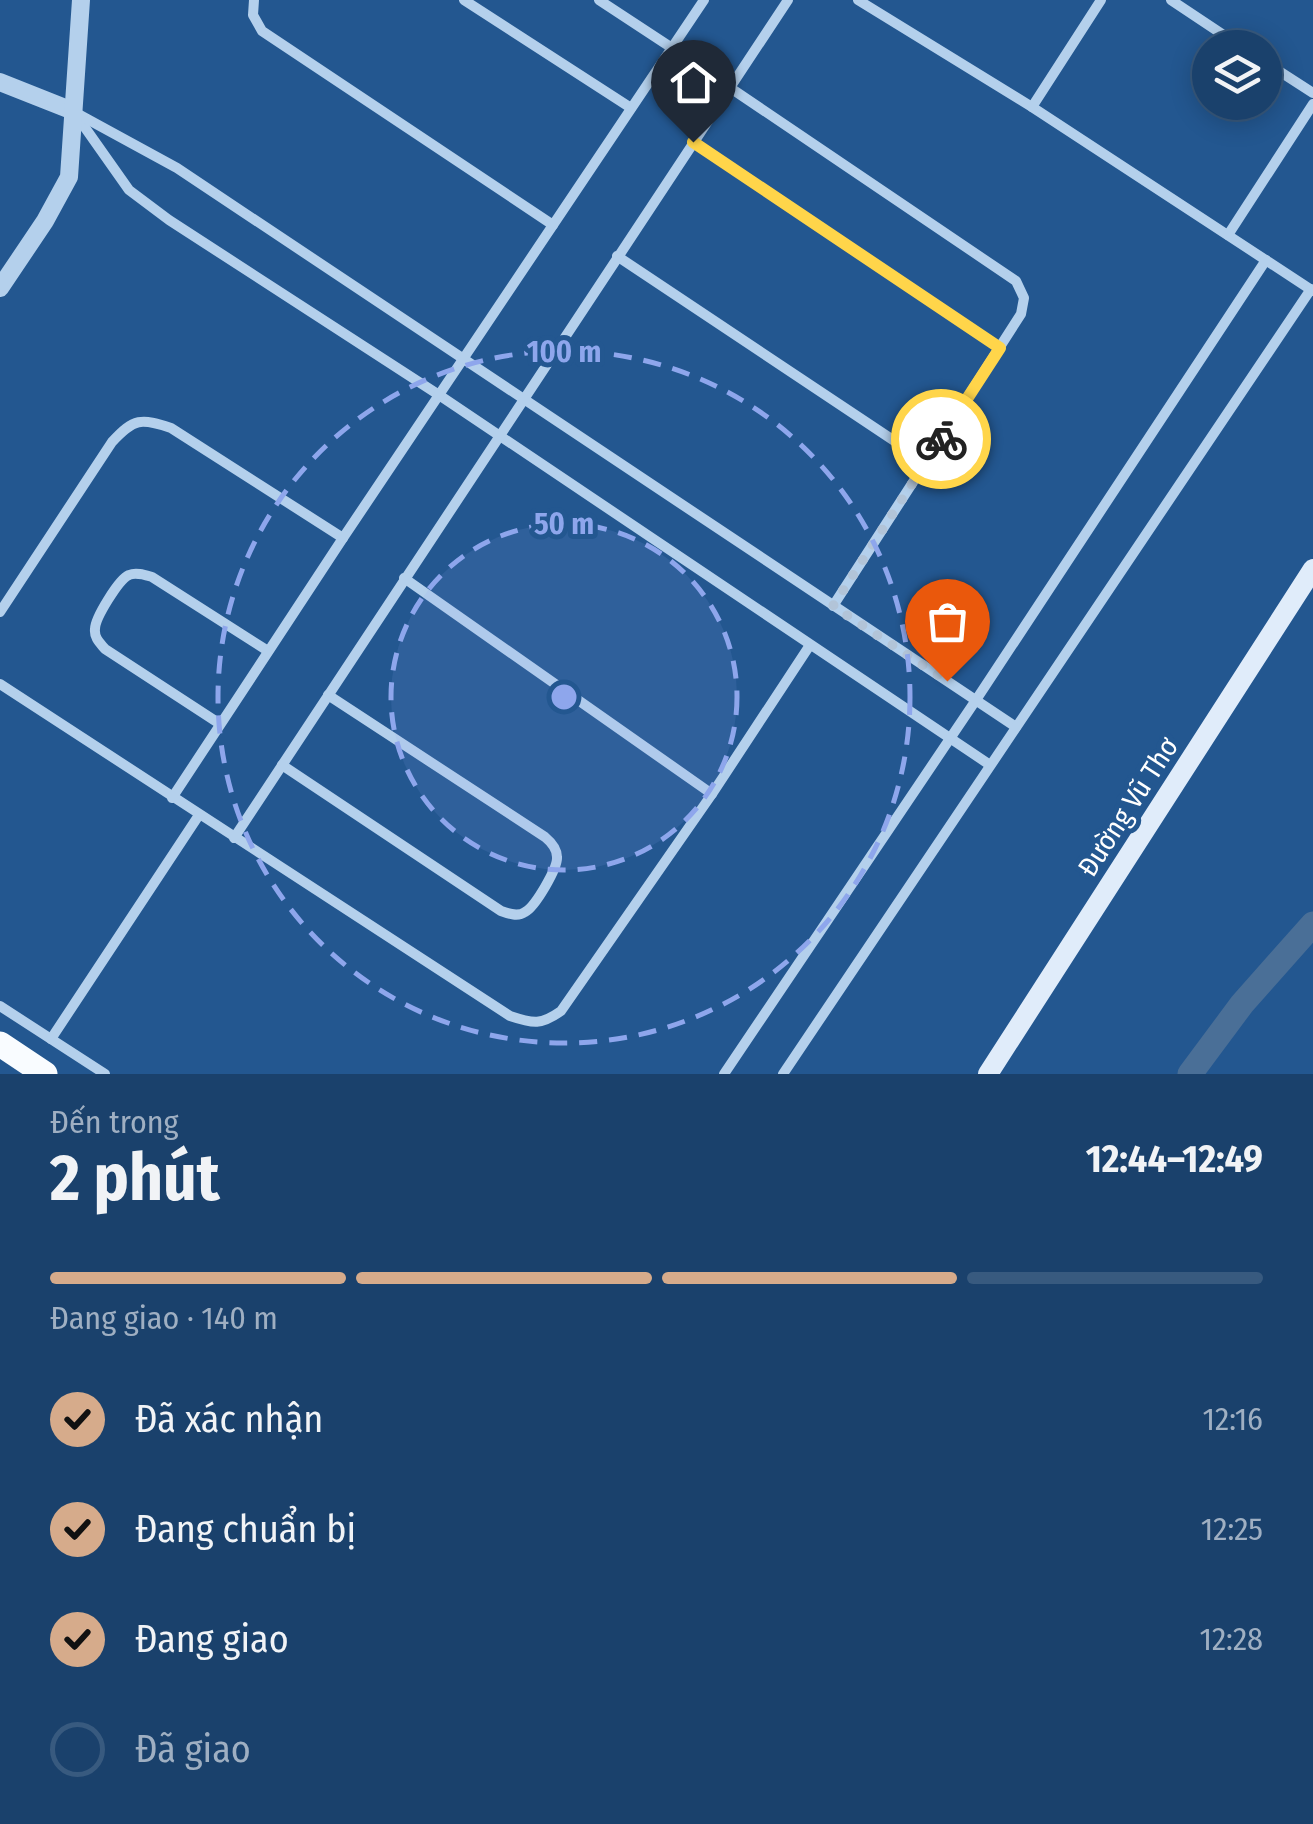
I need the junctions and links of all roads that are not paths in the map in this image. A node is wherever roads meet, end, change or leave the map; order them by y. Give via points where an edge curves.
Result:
1 (81, 0) edge
2 (254, 0) edge
3 (464, 0) edge
4 (599, 0) edge
5 (704, 0) edge
6 (788, 0) edge
7 (858, 0) edge
8 (1101, 0) edge
9 (1171, 0) edge
10 (1216, 30) edge
11 (672, 48) junction
12 (1282, 73) edge
13 (0, 82) edge
14 (730, 88) junction
15 (1313, 94) edge
16 (1313, 104) edge
17 (631, 108) junction
18 (1032, 108) junction
19 (73, 111) junction
20 (693, 142) junction
21 (553, 226) junction
22 (1228, 235) junction
23 (617, 256) junction
24 (1266, 260) junction
25 (0, 288) edge
26 (1312, 290) edge
27 (1000, 348) junction
28 (463, 360) junction
29 (439, 396) junction
30 (522, 400) junction
31 (499, 436) junction
32 (926, 462) junction
33 (342, 538) junction
34 (1313, 569) edge
35 (404, 578) junction
36 (833, 606) junction
37 (0, 612) edge
38 (810, 645) junction
39 (268, 651) junction
40 (0, 684) edge
41 (328, 694) junction
42 (976, 700) junction
43 (220, 724) junction
44 (1016, 727) junction
45 (950, 738) junction
46 (282, 765) junction
47 (990, 765) junction
48 (712, 794) junction
49 (172, 798) junction
50 (199, 815) junction
51 (234, 838) junction
52 (0, 1006) edge
53 (51, 1039) junction
54 (0, 1044) edge
55 (45, 1074) edge
56 (105, 1074) edge
57 (724, 1074) edge
58 (782, 1074) edge
59 (988, 1074) edge

1 - 19 street
2 - 21 street via 252,14 262,31
3 - 17 street
4 - 11 street
5 - 11 street
6 - 14 street
7 - 18 street
8 - 18 street
9 - 10 street
11 - 17 street
12 - 15 street
13 - 19 street
14 - 20 street
14 - 27 street via 1016,281 1022,314
16 - 22 street
17 - 21 street
18 - 22 street
19 - 25 street via 68,178
19 - 28 street via 176,168
19 - 29 street via 128,190
20 - 23 street
20 - 27 street
21 - 28 street
22 - 24 street
23 - 30 street
23 - 32 street
24 - 26 street
24 - 42 street
26 - 44 street
27 - 32 street
28 - 29 street
28 - 30 street
29 - 31 street
29 - 33 street
30 - 31 street
30 - 36 street
31 - 35 street
31 - 38 street
32 - 36 street
33 - 37 street via 171,428 138,421 112,442
33 - 39 street
34 - 59 main road, Đường Vũ Thơ
35 - 41 street
35 - 48 street
36 - 42 street
38 - 45 street
38 - 48 street
39 - 43 street
39 - 43 street via 139,574 122,582 99,616 96,639 106,649
40 - 49 street
41 - 46 street
41 - 46 street via 554,845 554,871 534,903 524,913 501,911
42 - 44 street
42 - 45 street
43 - 49 street
44 - 47 street
45 - 47 street
45 - 57 street
46 - 51 street
47 - 58 street
48 - 51 street via 561,1011 545,1022 510,1016
49 - 50 street
50 - 51 street
50 - 53 street
52 - 53 street
53 - 56 street
54 - 55 main road

